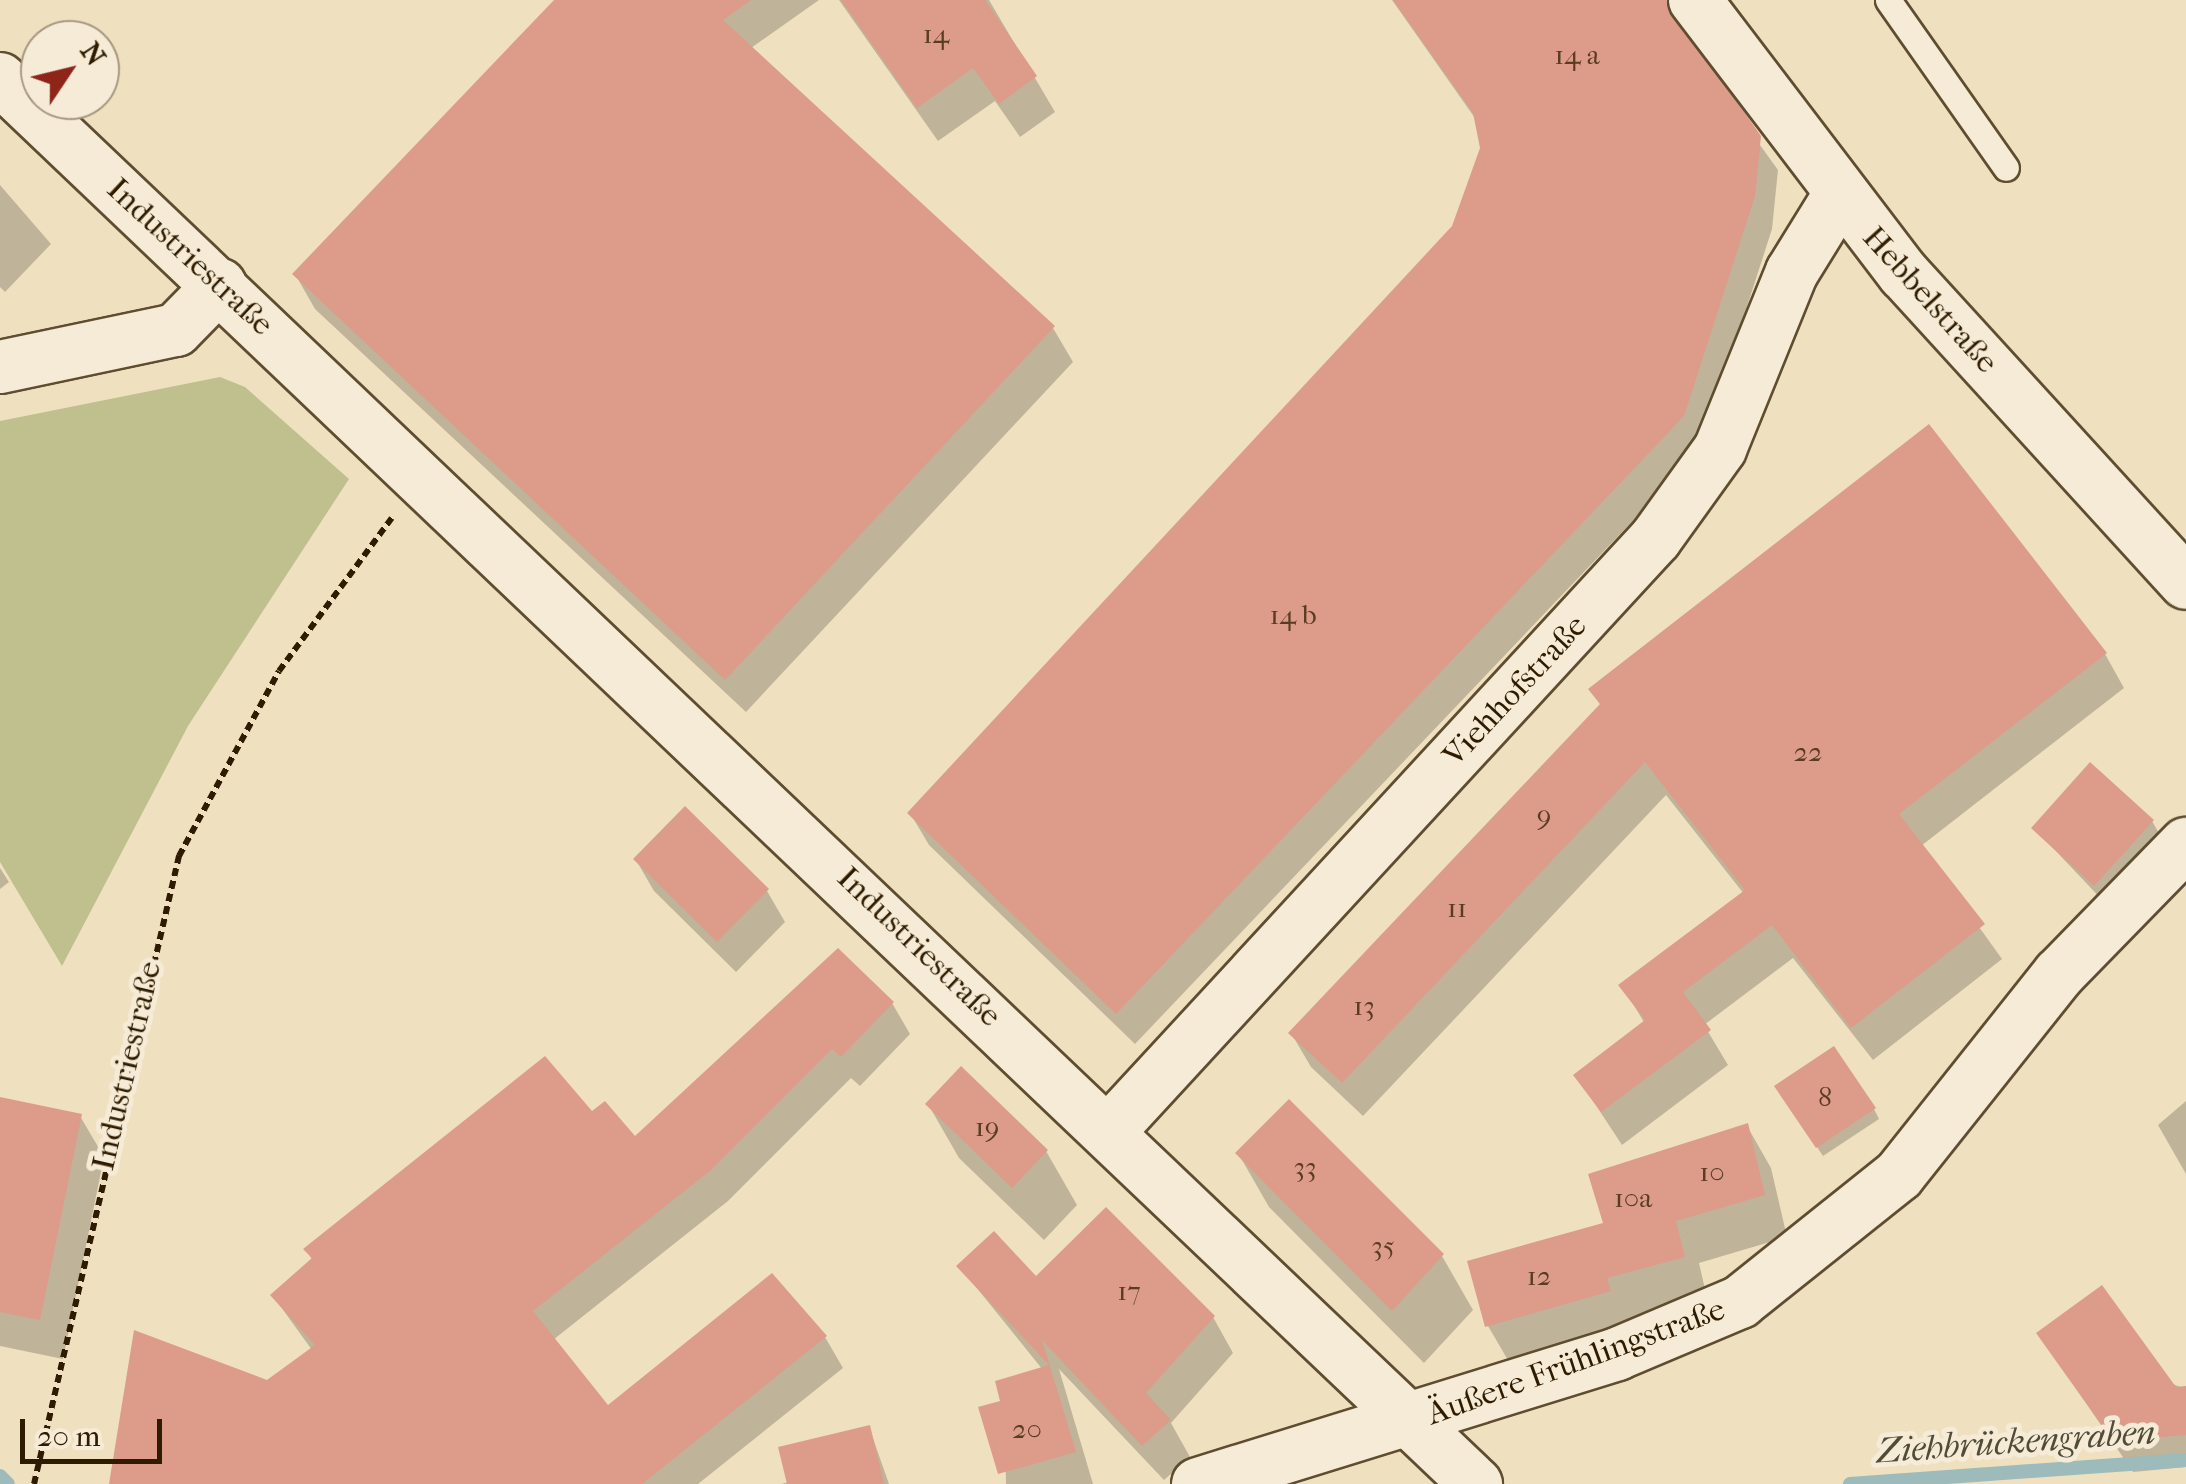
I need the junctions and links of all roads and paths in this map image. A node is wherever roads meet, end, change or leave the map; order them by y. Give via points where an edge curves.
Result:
1 (1695, 0) edge
2 (1888, 0) edge
3 (0, 80) edge
4 (2006, 168) dead end
5 (1839, 196) junction
6 (220, 284) junction
7 (0, 367) edge
8 (422, 477) junction
9 (2186, 583) edge
10 (2186, 844) edge
11 (1110, 1130) junction
12 (1411, 1422) junction
13 (34, 1484) edge
14 (1198, 1484) edge
15 (1476, 1484) edge

1 - 5 street, Hebbelstraße
2 - 4 lane
3 - 6 street, Industriestraße
5 - 9 street, Hebbelstraße
5 - 11 street, Viehhofstraße via 1792,272 1720,450 1656,538
6 - 7 street via 176,330
6 - 8 street, Industriestraße
8 - 11 street, Industriestraße
8 - 13 path, Industriestraße via 279,670 179,856
10 - 12 street, Äußere Frühlingstraße via 2058,974 1899,1175 1791,1268 1683,1330
11 - 12 street, Industriestraße
12 - 14 street, Äußere Frühlingstraße
12 - 15 street, Industriestraße

